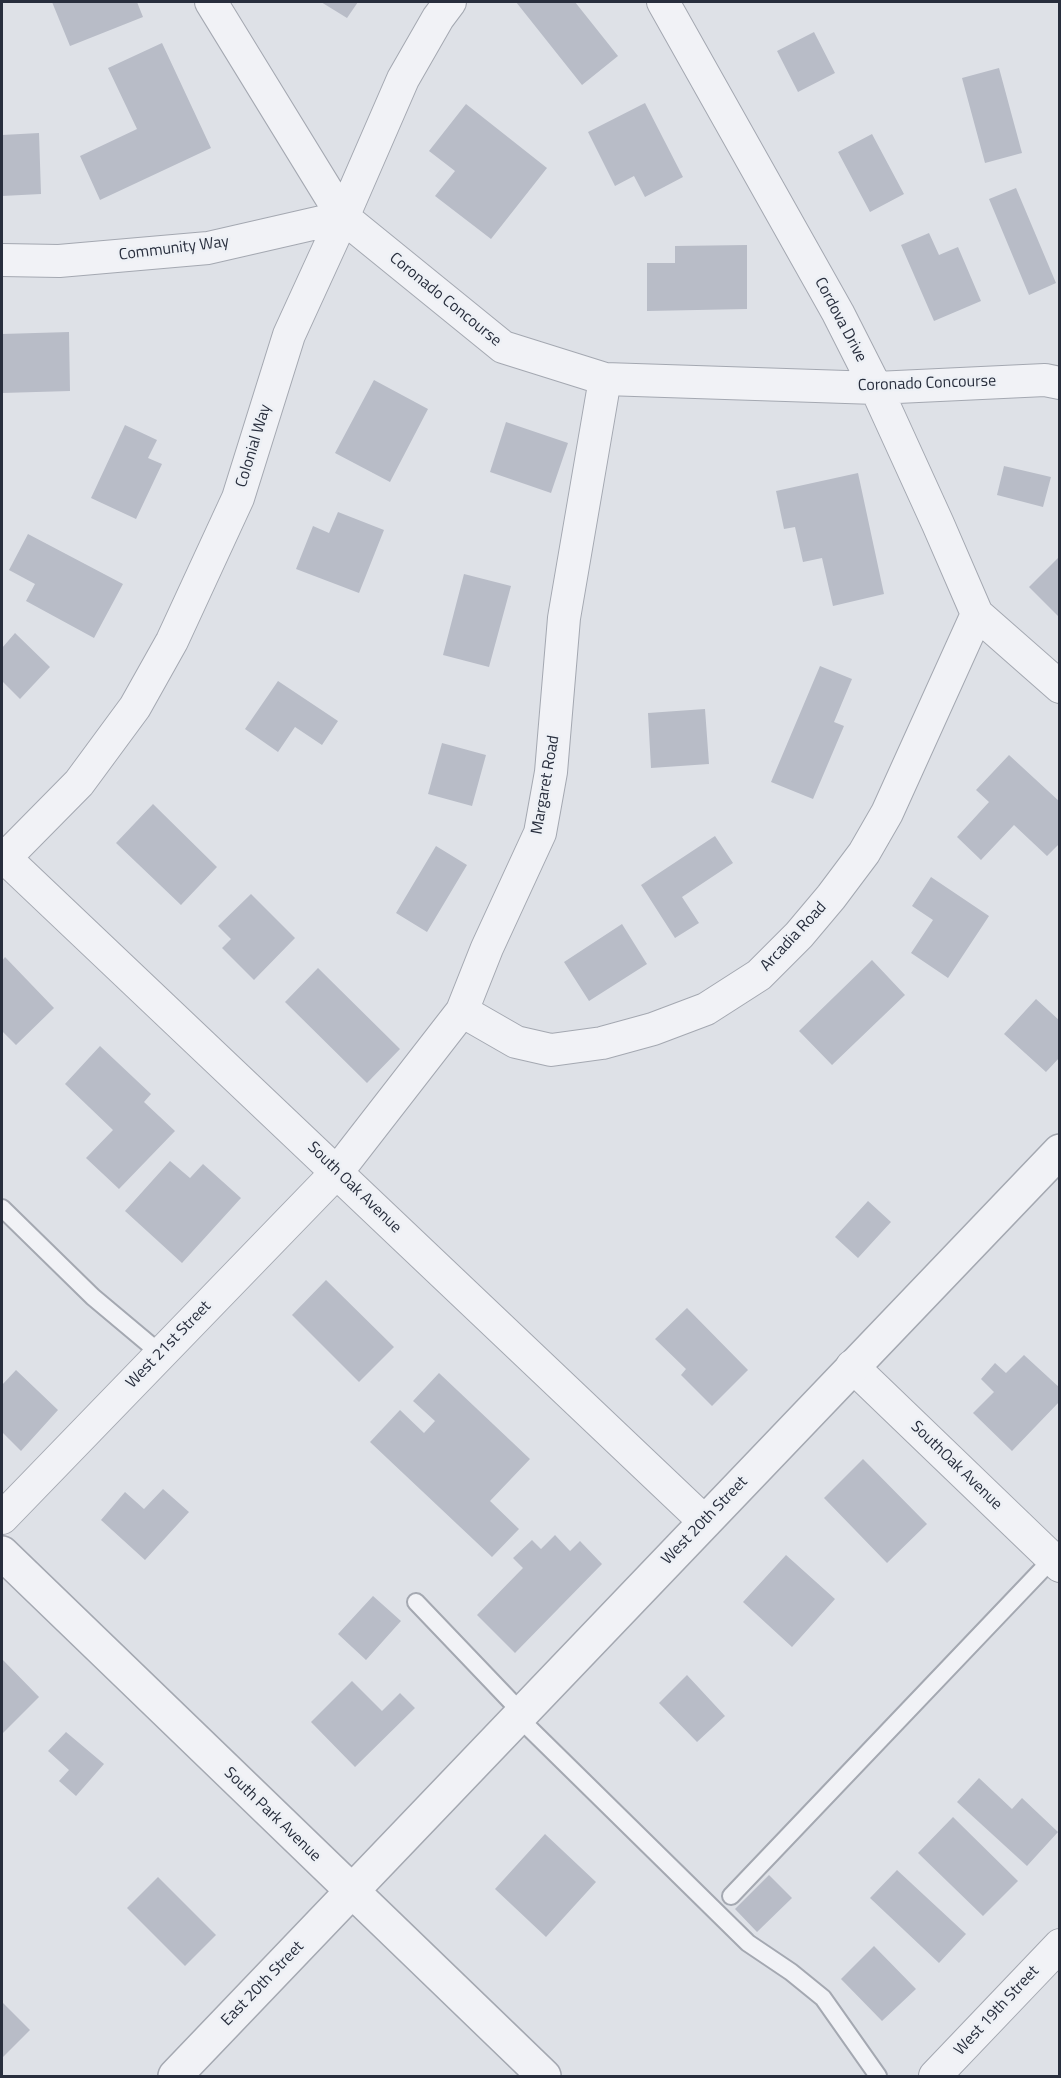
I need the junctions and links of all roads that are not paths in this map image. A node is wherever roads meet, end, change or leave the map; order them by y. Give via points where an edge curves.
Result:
1 (211, 2) edge
2 (450, 2) edge
3 (663, 2) edge
4 (343, 217) junction
5 (2, 260) edge
6 (605, 379) junction
7 (1059, 383) edge
8 (876, 388) junction
9 (976, 614) junction
10 (1059, 687) edge
11 (3, 858) edge
12 (462, 1011) junction
13 (1059, 1151) edge
14 (337, 1172) junction
15 (2, 1208) edge
16 (161, 1354) junction
17 (852, 1366) junction
18 (2, 1518) edge
19 (705, 1522) junction
20 (2, 1552) edge
21 (1057, 1559) edge
22 (416, 1602) dead end
23 (520, 1715) junction
24 (351, 1892) junction
25 (731, 1896) dead end
26 (1059, 1945) edge
27 (176, 2076) edge
28 (544, 2076) edge
29 (878, 2076) edge
30 (935, 2076) edge

1 - 4 street, Coronado Concourse
2 - 4 street, Colonial Way via 403,79
3 - 8 street, Cordova Drive
4 - 5 street, Community Way via 208,248 59,261
4 - 6 street, Coronado Concourse via 503,347
4 - 11 street, Colonial Way via 289,335 238,498 172,641 135,707 79,783
6 - 8 street, Coronado Concourse
6 - 12 street, Margaret Road via 564,618 551,772 540,833
7 - 8 street, Coronado Concourse via 1045,380
8 - 9 street, Cordova Drive
9 - 10 street, Cordova Drive
9 - 12 street, Arcadia Road via 887,813 864,853 831,897 759,975 706,1009 653,1029 602,1043 551,1050 516,1041
11 - 14 street, South Oak Avenue
12 - 14 street, Margaret Road
13 - 17 street, West 20th Street
14 - 16 street, West 21st Street
14 - 19 street, South Oak Avenue
15 - 16 lane via 93,1297
16 - 18 street, West 21st Street
17 - 19 street, West 20th Street
17 - 21 street, SouthOak Avenue
19 - 23 street, West 20th Street
20 - 24 street, South Park Avenue
21 - 25 lane
22 - 23 lane
23 - 24 street, West 20th Street
23 - 29 lane via 748,1943 823,1998
24 - 27 street, East 20th Street
24 - 28 street, South Park Avenue
26 - 30 street, West 19th Street

